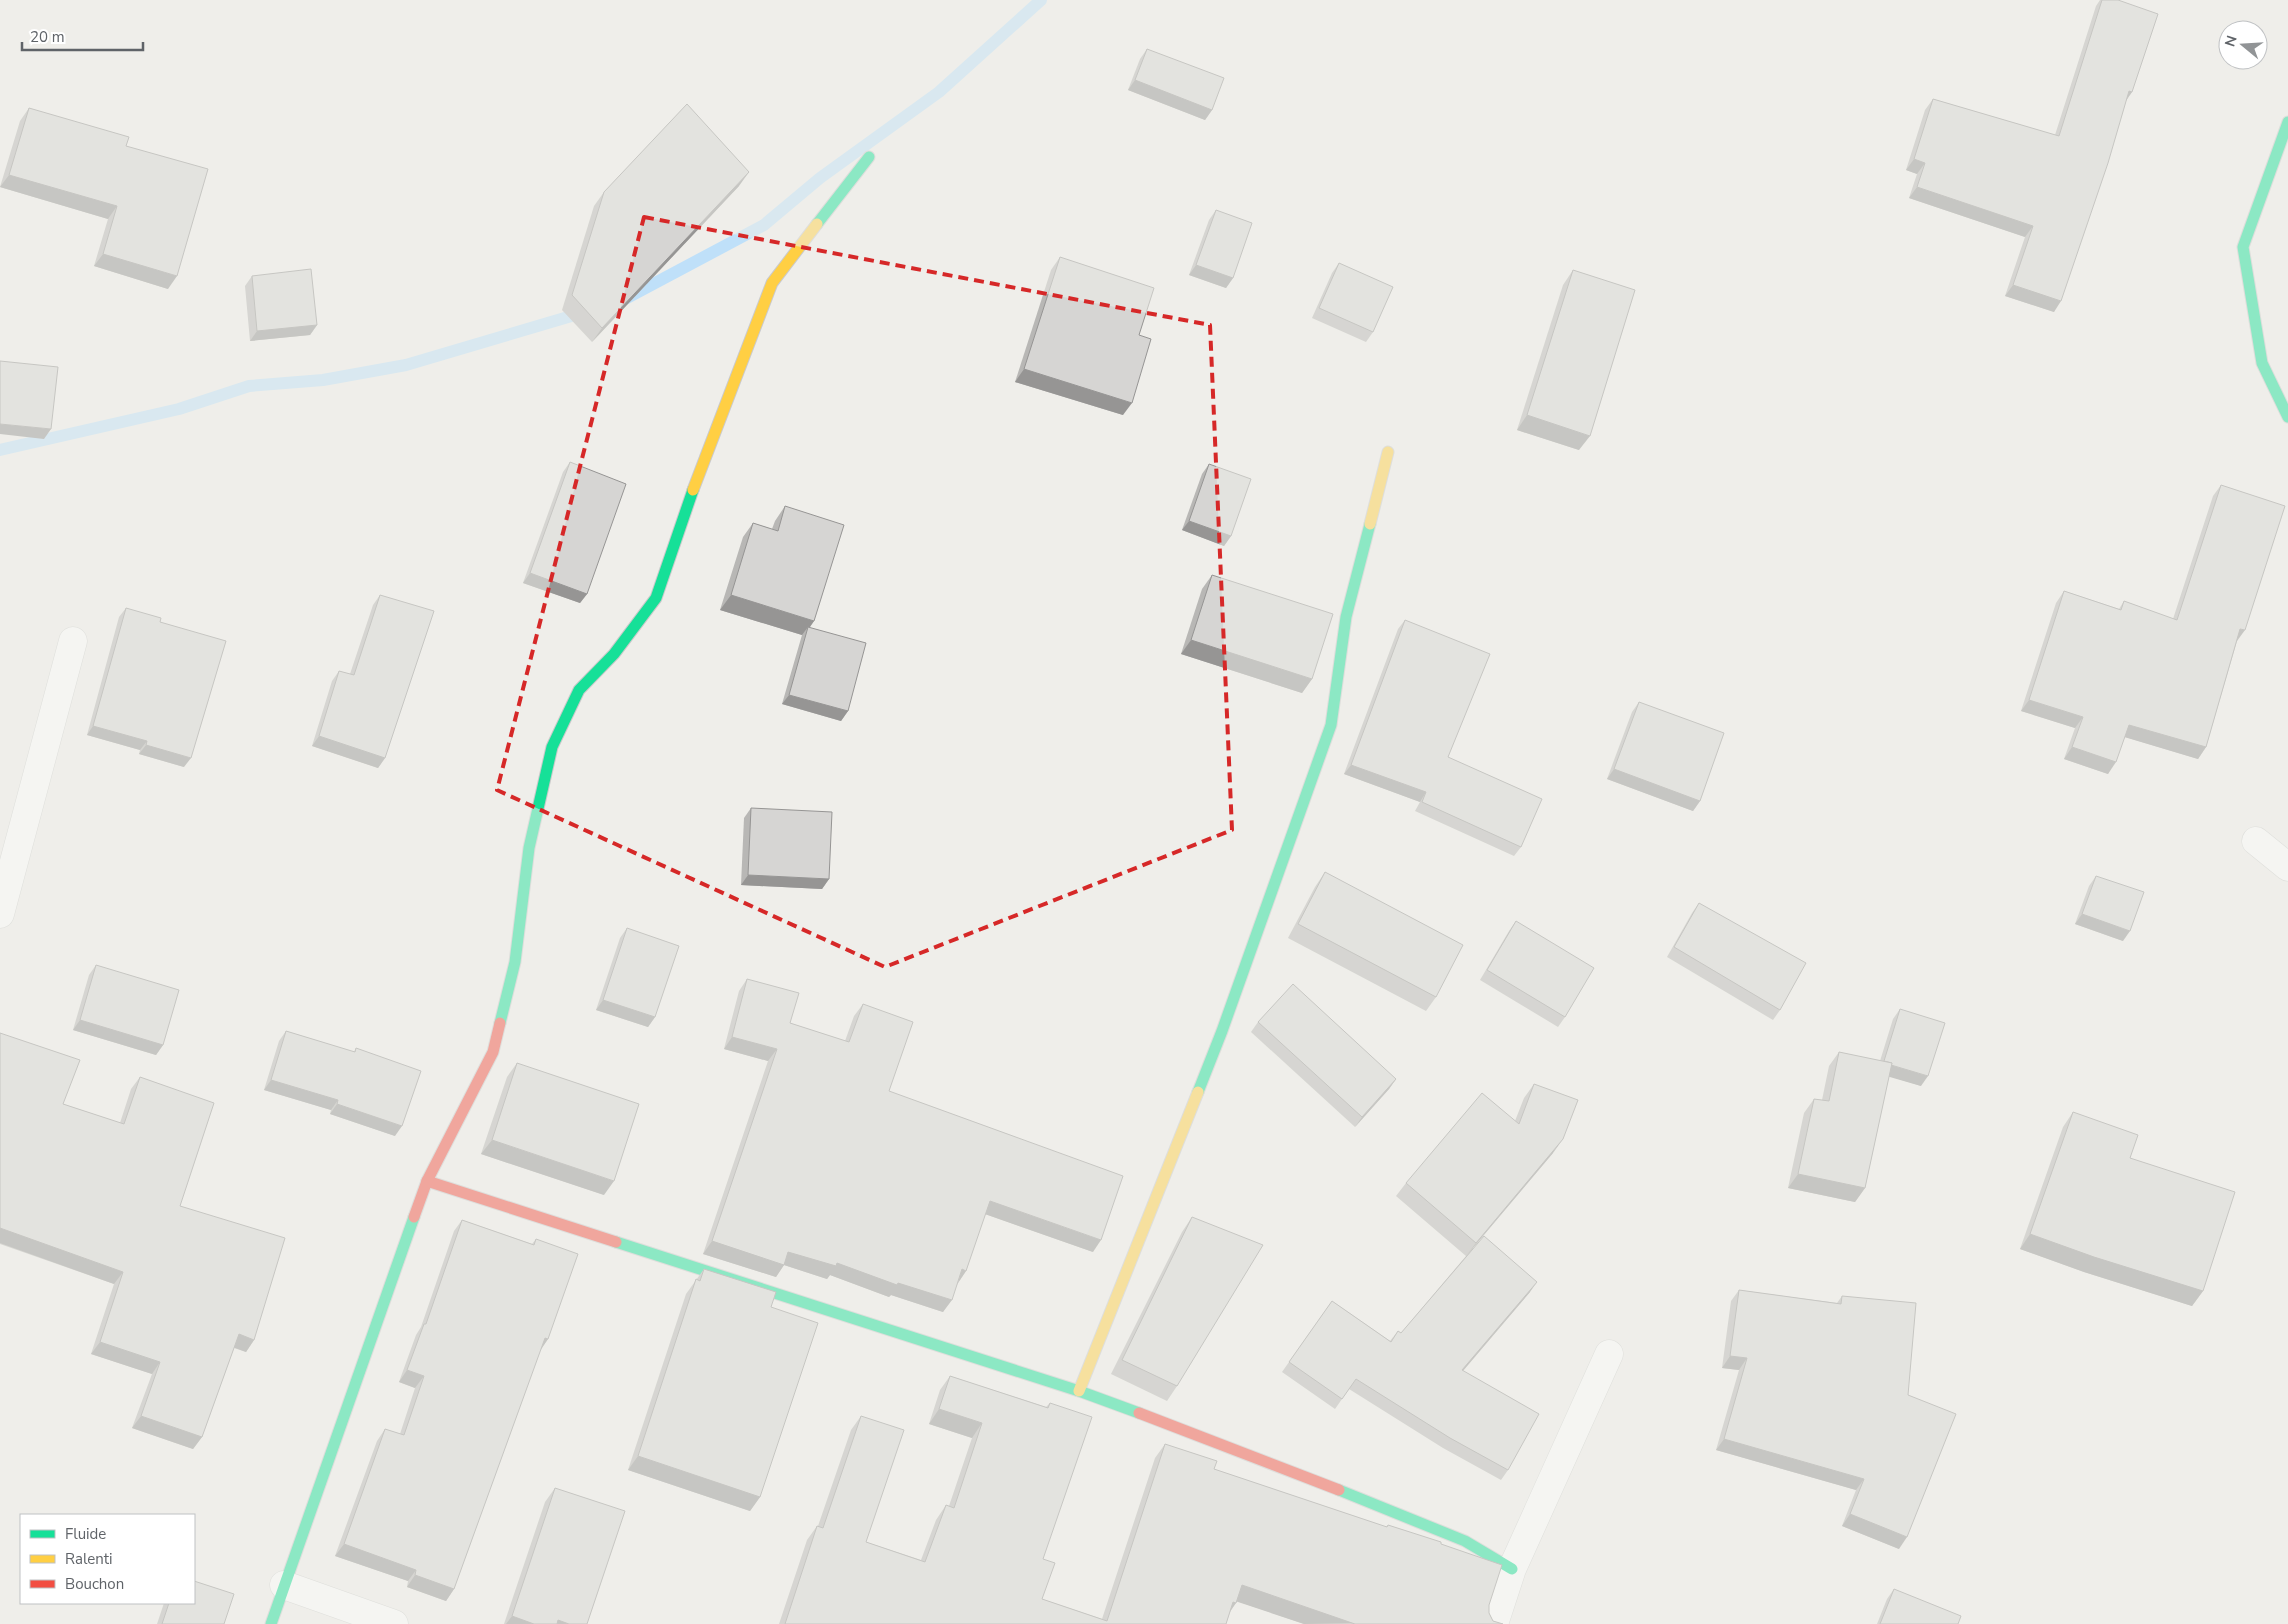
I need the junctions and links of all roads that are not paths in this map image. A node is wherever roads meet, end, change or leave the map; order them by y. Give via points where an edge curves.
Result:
1 (2288, 122) edge
2 (869, 158) dead end
3 (2288, 417) edge
4 (1388, 452) dead end
5 (73, 641) dead end
6 (2256, 841) dead end
7 (2288, 867) edge
8 (0, 914) edge
9 (427, 1181) junction
10 (1608, 1354) dead end
11 (1079, 1391) junction
12 (1512, 1569) junction
13 (284, 1585) junction
14 (271, 1624) edge
15 (394, 1624) edge
16 (1494, 1624) edge

1 - 3 street via 2243,247 2262,363
2 - 9 street via 772,283 707,450 656,598 614,654 579,690 552,747 529,848 515,962 493,1052
4 - 11 street via 1346,617 1331,725 1222,1031
5 - 8 street
6 - 7 street
9 - 11 street
9 - 13 street
10 - 12 street
11 - 12 street via 1219,1442 1465,1541
12 - 16 street
13 - 14 street
13 - 15 street

